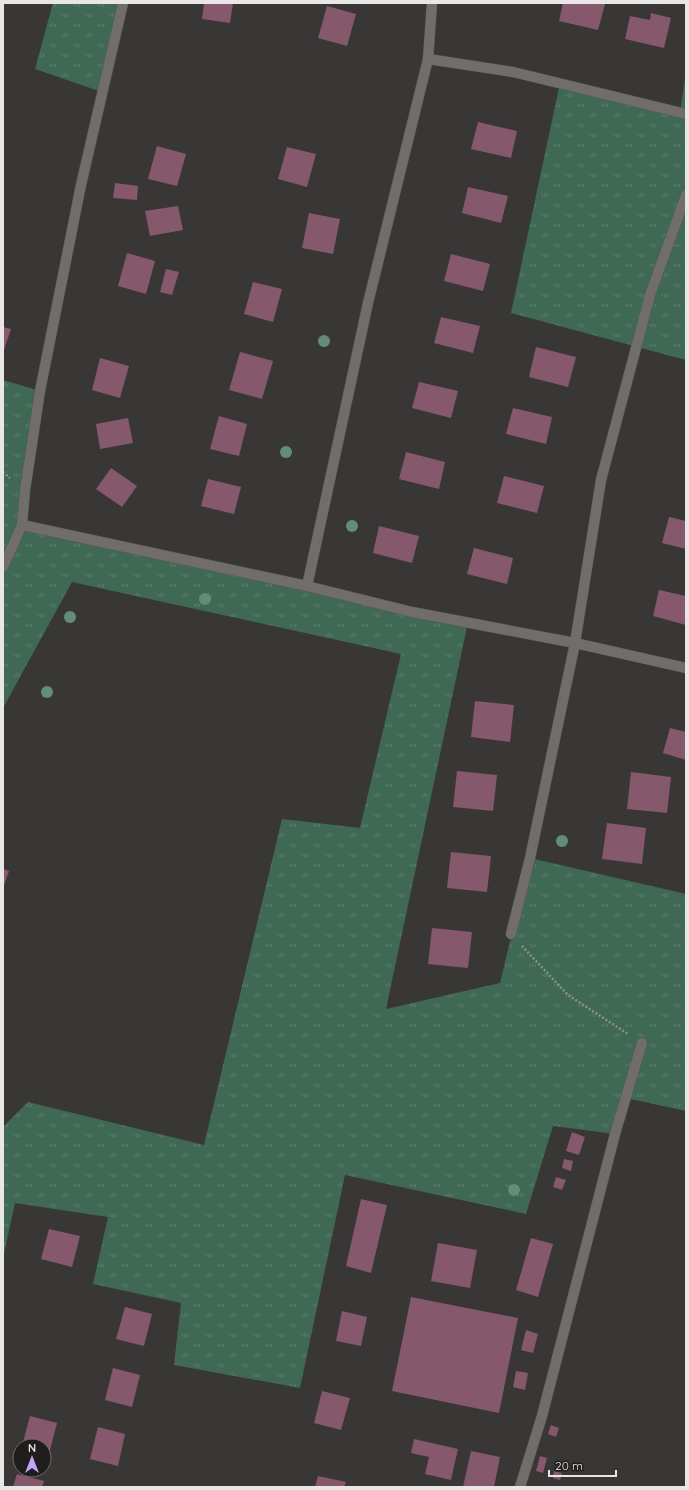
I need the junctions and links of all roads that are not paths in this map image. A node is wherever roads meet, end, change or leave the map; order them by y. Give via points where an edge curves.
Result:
1 (123, 3) edge
2 (432, 3) edge
3 (428, 59) junction
4 (686, 114) edge
5 (686, 194) edge
6 (22, 524) junction
7 (3, 567) edge
8 (306, 586) junction
9 (575, 644) junction
10 (686, 668) edge
11 (511, 934) road end
12 (642, 1043) road end
13 (520, 1487) edge

1 - 6 street via 81,185 40,391
2 - 3 street
3 - 4 street via 513,72
3 - 8 street via 368,303
5 - 9 street via 650,295 601,480
6 - 7 street
6 - 8 street
8 - 9 street via 412,612
9 - 10 street
9 - 11 street via 530,858
12 - 13 street via 615,1134 542,1416

